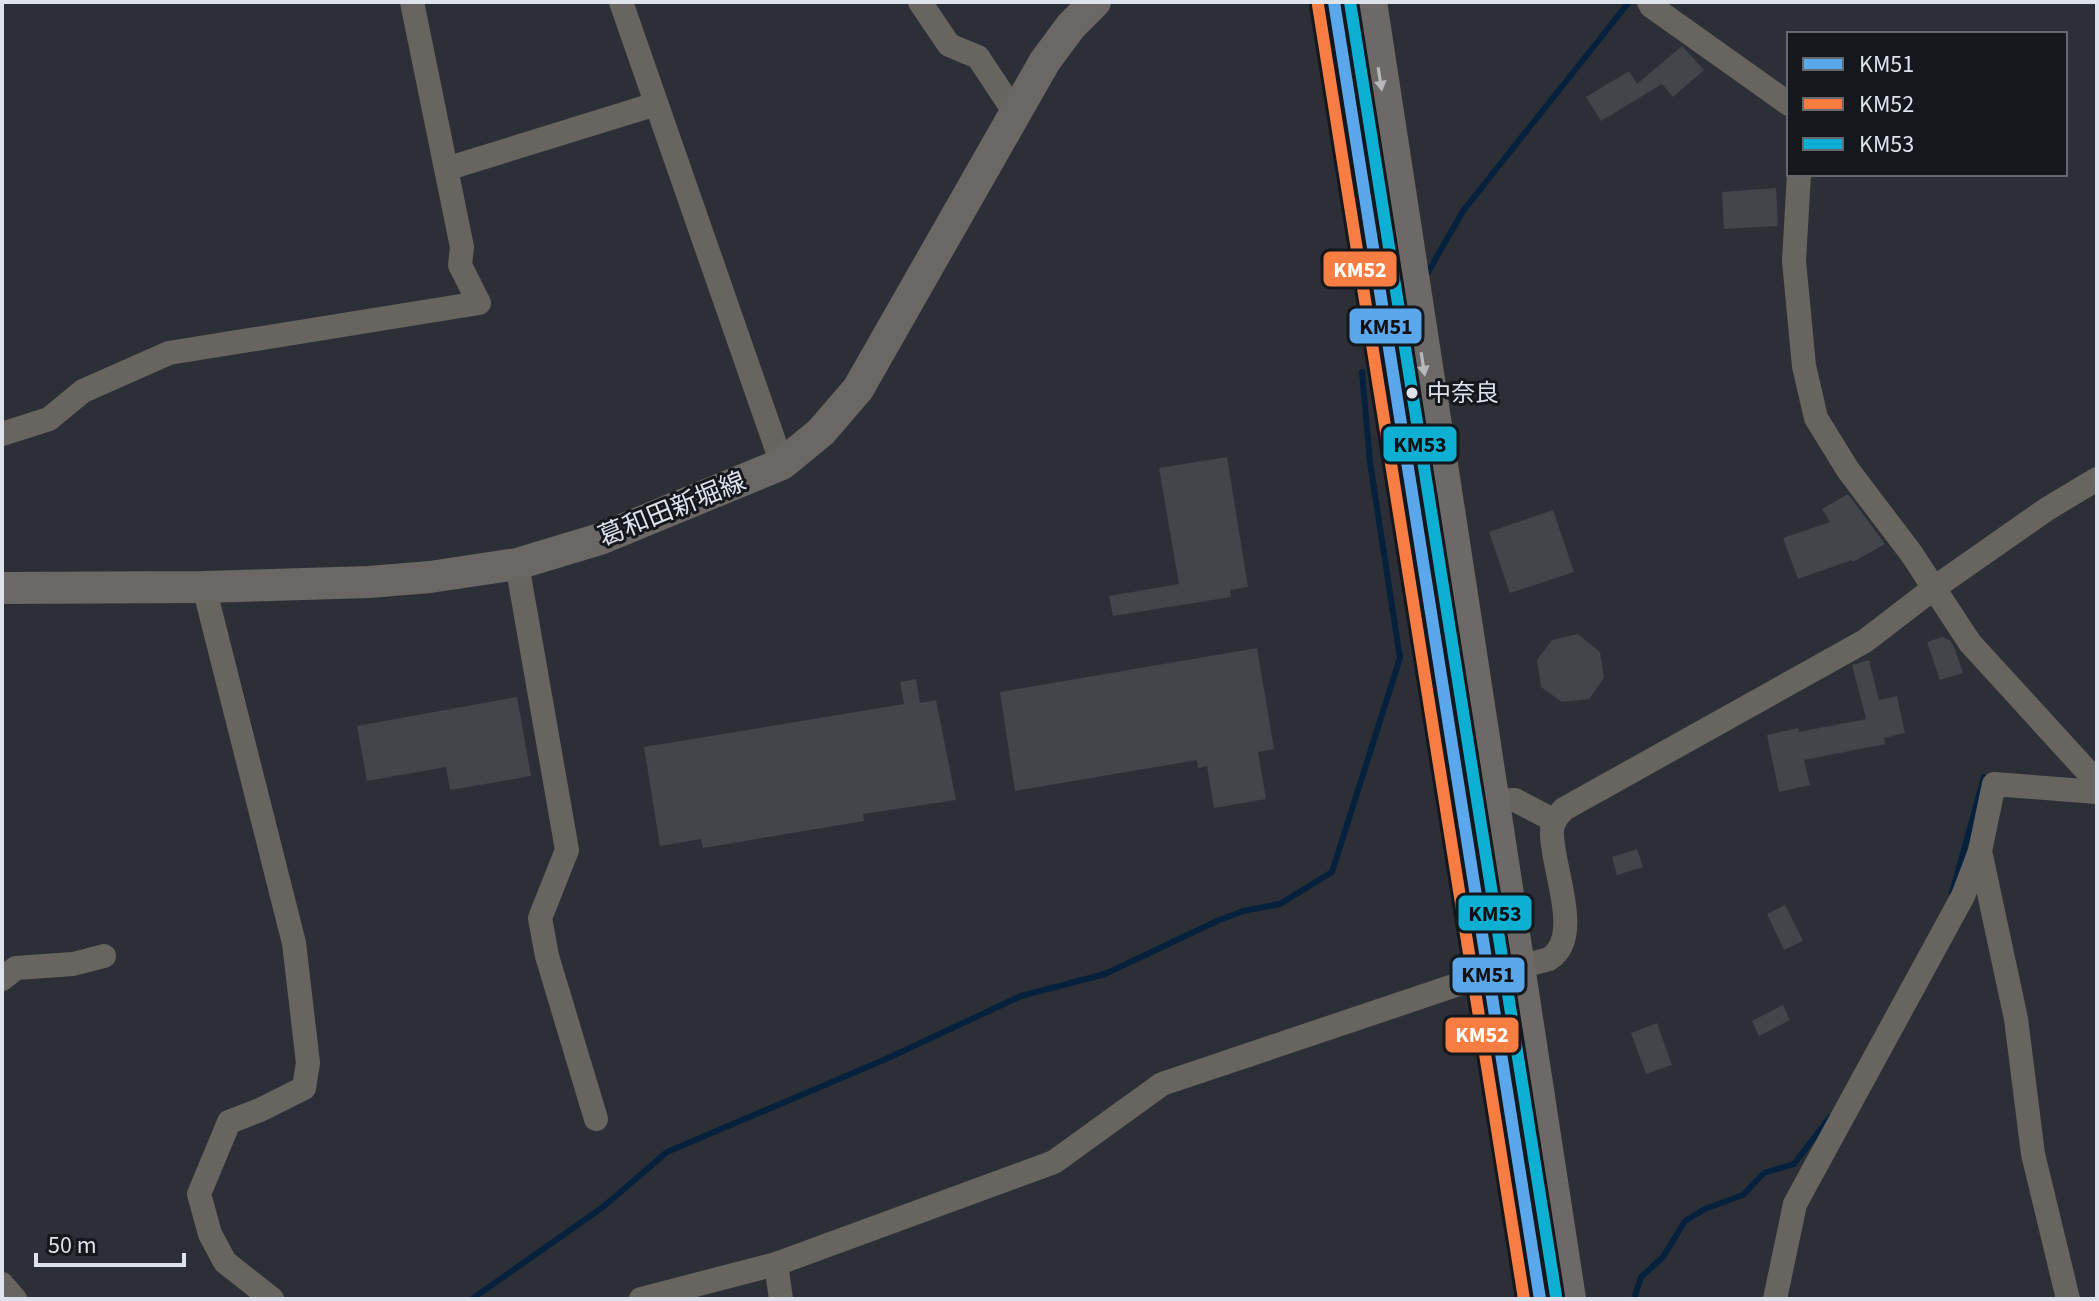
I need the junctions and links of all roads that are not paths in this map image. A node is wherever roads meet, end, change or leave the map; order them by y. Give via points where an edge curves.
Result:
1 (412, 2) edge
2 (621, 2) edge
3 (920, 2) edge
4 (1095, 2) edge
5 (1334, 2) edge
6 (1368, 2) edge
7 (1650, 4) edge
8 (1787, 103) edge
9 (656, 104) junction
10 (1015, 113) junction
11 (446, 169) junction
12 (1799, 176) edge
13 (2, 434) edge
14 (782, 464) junction
15 (2097, 479) edge
16 (517, 564) junction
17 (204, 587) junction
18 (2, 588) edge
19 (1934, 588) junction
20 (2097, 782) edge
21 (2097, 792) edge
22 (1490, 801) junction
23 (1555, 821) junction
24 (1980, 851) junction
25 (104, 956) dead end
26 (1503, 971) junction
27 (2, 979) edge
28 (596, 1119) dead end
29 (776, 1264) junction
30 (2, 1284) edge
31 (15, 1299) edge
32 (272, 1299) edge
33 (641, 1299) edge
34 (781, 1299) edge
35 (1540, 1299) edge
36 (1567, 1299) edge
37 (1775, 1299) edge
38 (2068, 1299) edge

1 - 11 street
2 - 9 street
3 - 10 street via 949,45 978,57
4 - 10 main road, 葛和田新堀線 via 1045,61
5 - 26 highway
6 -> 22 highway
7 - 8 street
9 - 11 street
9 - 14 street
10 - 14 main road, 葛和田新堀線 via 858,389 821,432
11 - 13 street via 462,247 460,265 479,303 169,353 83,391 49,419
12 - 19 street via 1794,261 1804,366 1816,418
14 - 16 main road, 葛和田新堀線 via 600,539
15 - 19 street
16 - 17 main road, 葛和田新堀線 via 369,582
16 - 28 street via 567,850 540,918
17 - 18 main road, 葛和田新堀線
17 - 32 street via 294,943 308,1063 304,1088 229,1122 199,1194 210,1234 225,1262
19 - 20 street via 1970,643
19 - 23 street via 1841,656 1564,809
21 - 24 street via 1994,784
22 - 23 street via 1515,800
22 - 26 highway
23 - 26 street via 1562,947 1549,959
24 - 37 street via 1963,896 1795,1204
24 - 38 street via 2016,1019 2033,1154
25 - 27 street via 16,968
26 - 29 street via 1162,1084 1054,1162
26 - 35 highway
26 - 36 highway
29 - 33 street
29 - 34 street
30 - 31 street

